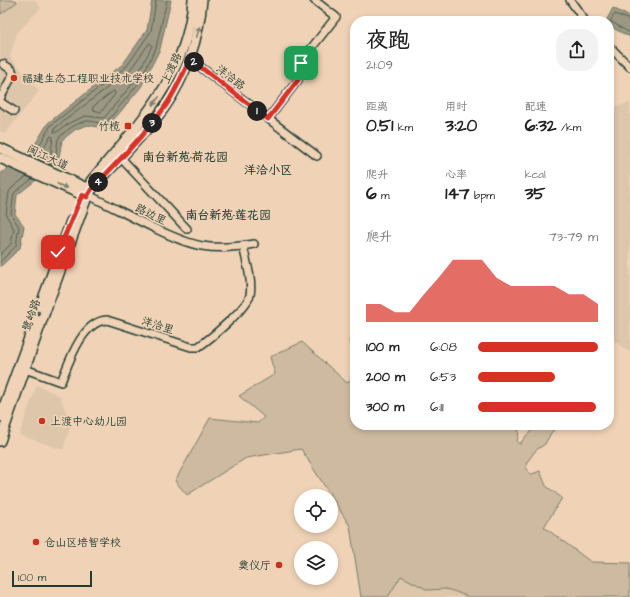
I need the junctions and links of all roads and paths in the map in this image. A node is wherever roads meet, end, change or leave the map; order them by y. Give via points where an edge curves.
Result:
1 (193, 0) edge
2 (202, 0) edge
3 (314, 0) edge
4 (570, 0) edge
5 (581, 16) edge
6 (614, 52) edge
7 (190, 59) junction
8 (3, 64) dead end
9 (630, 68) edge
10 (0, 101) edge
11 (14, 111) dead end
12 (268, 119) junction
13 (0, 148) edge
14 (317, 156) dead end
15 (0, 158) edge
16 (121, 158) junction
17 (87, 193) junction
18 (187, 229) dead end
19 (254, 244) dead end
20 (243, 246) junction
21 (25, 369) junction
22 (0, 417) edge
23 (0, 441) edge

1 -> 17 main road, 上渡路 via 183,50 167,84
7 -> 2 main road, 上渡路 via 199,26
3 - 12 street via 336,16 302,60 298,80
4 - 5 street
6 - 9 street
7 - 12 street, 洋洽路
7 - 16 main road, 上渡路 via 164,108
8 - 10 street via 12,70 13,74
10 - 11 street
12 - 14 street, 洋洽路
13 - 17 main road, 闽江大道 via 50,171
15 -> 17 main road, 闽江大道
16 - 17 main road, 上渡路
16 - 18 street
17 - 20 street, 路边里 via 145,224 187,242 216,247
17 - 21 main road, 鹭岭路
17 - 22 main road, 鹭岭路 via 61,246
19 - 20 street, 路边里
20 - 21 street, 洋洽里 via 250,278 250,296 243,308 198,347 103,320 95,323 84,334 61,382
21 - 23 main road, 鹭岭路

